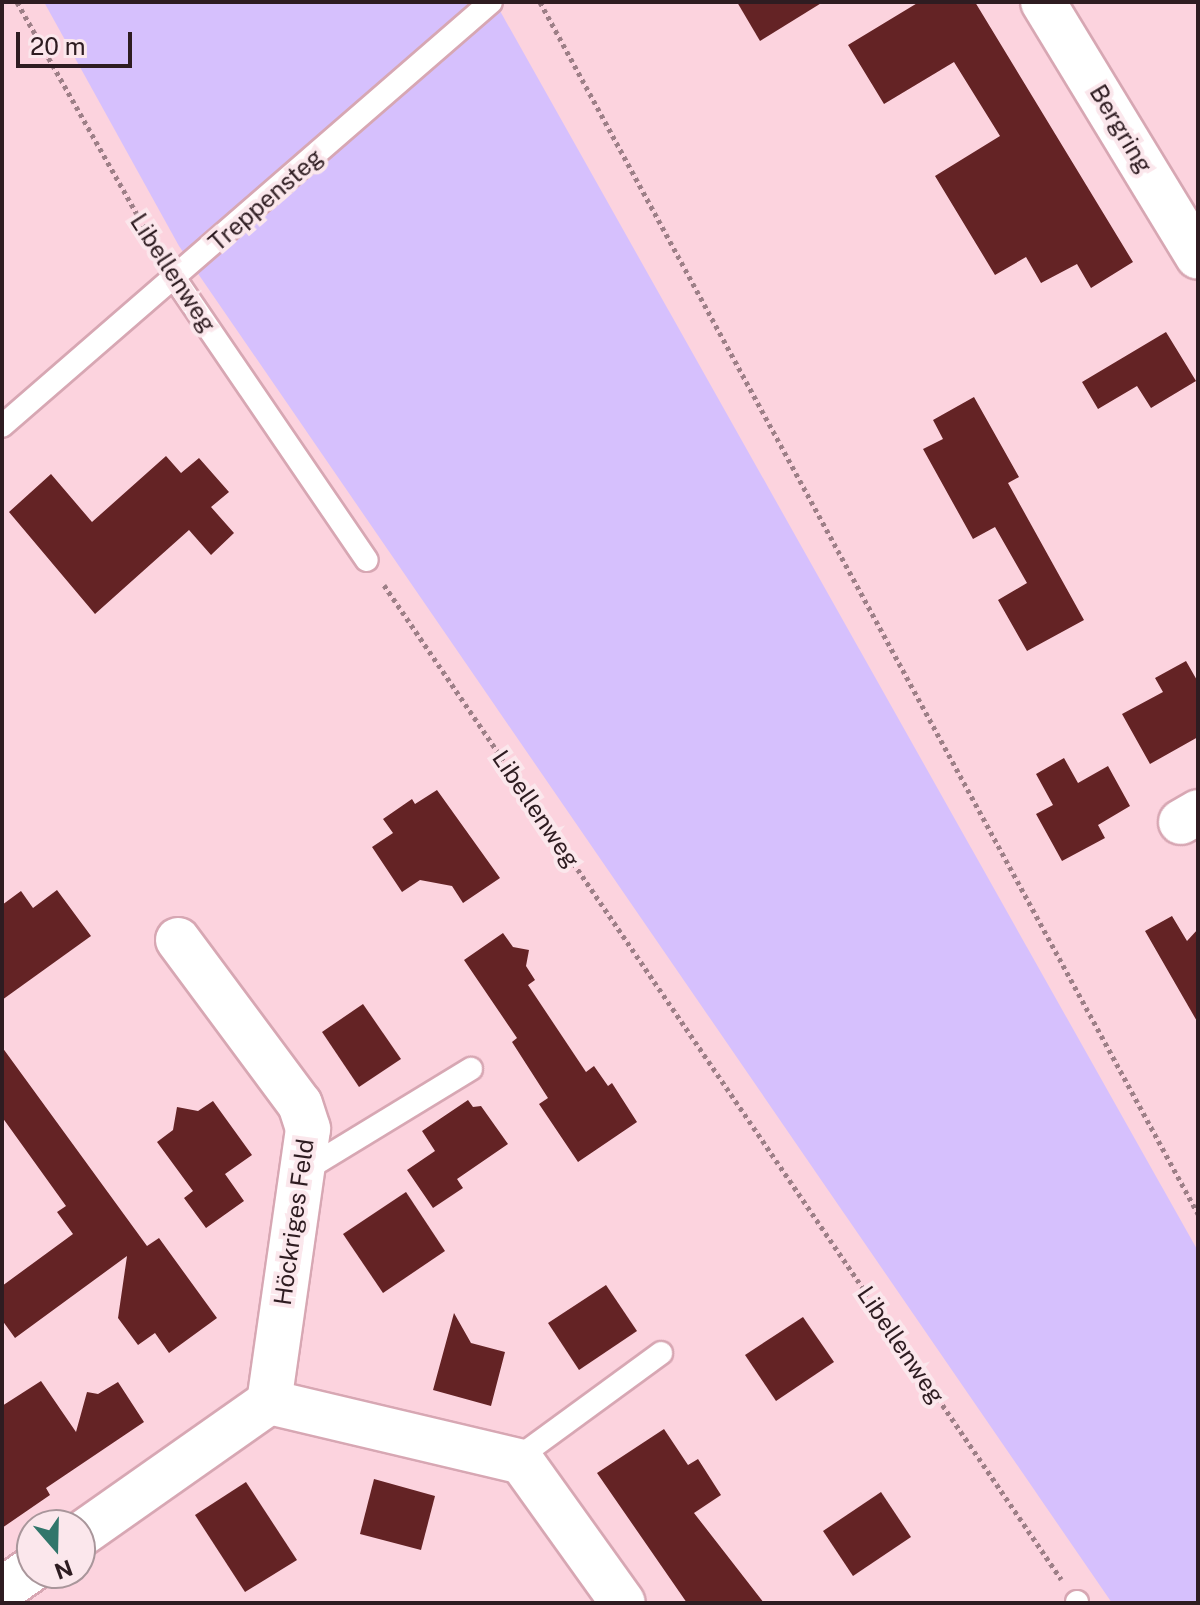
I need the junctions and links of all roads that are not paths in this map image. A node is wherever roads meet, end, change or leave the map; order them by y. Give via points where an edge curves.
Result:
1 (491, 2) edge
2 (1043, 2) edge
3 (1198, 257) edge
4 (175, 279) junction
5 (2, 426) edge
6 (367, 560) road end
7 (178, 940) dead end
8 (471, 1069) dead end
9 (302, 1172) junction
10 (661, 1353) dead end
11 (269, 1402) junction
12 (515, 1460) junction
13 (96, 1524) edge
14 (623, 1603) edge

1 - 4 lane, Treppensteg
2 - 3 street, Bergring
4 - 5 lane, Treppensteg
4 - 6 lane, Libellenweg
7 - 9 street, Höckriges Feld via 300,1104 308,1129
8 - 9 lane
9 - 11 street, Höckriges Feld
10 - 12 lane
11 - 12 street
11 - 13 street
12 - 14 street via 522,1462

